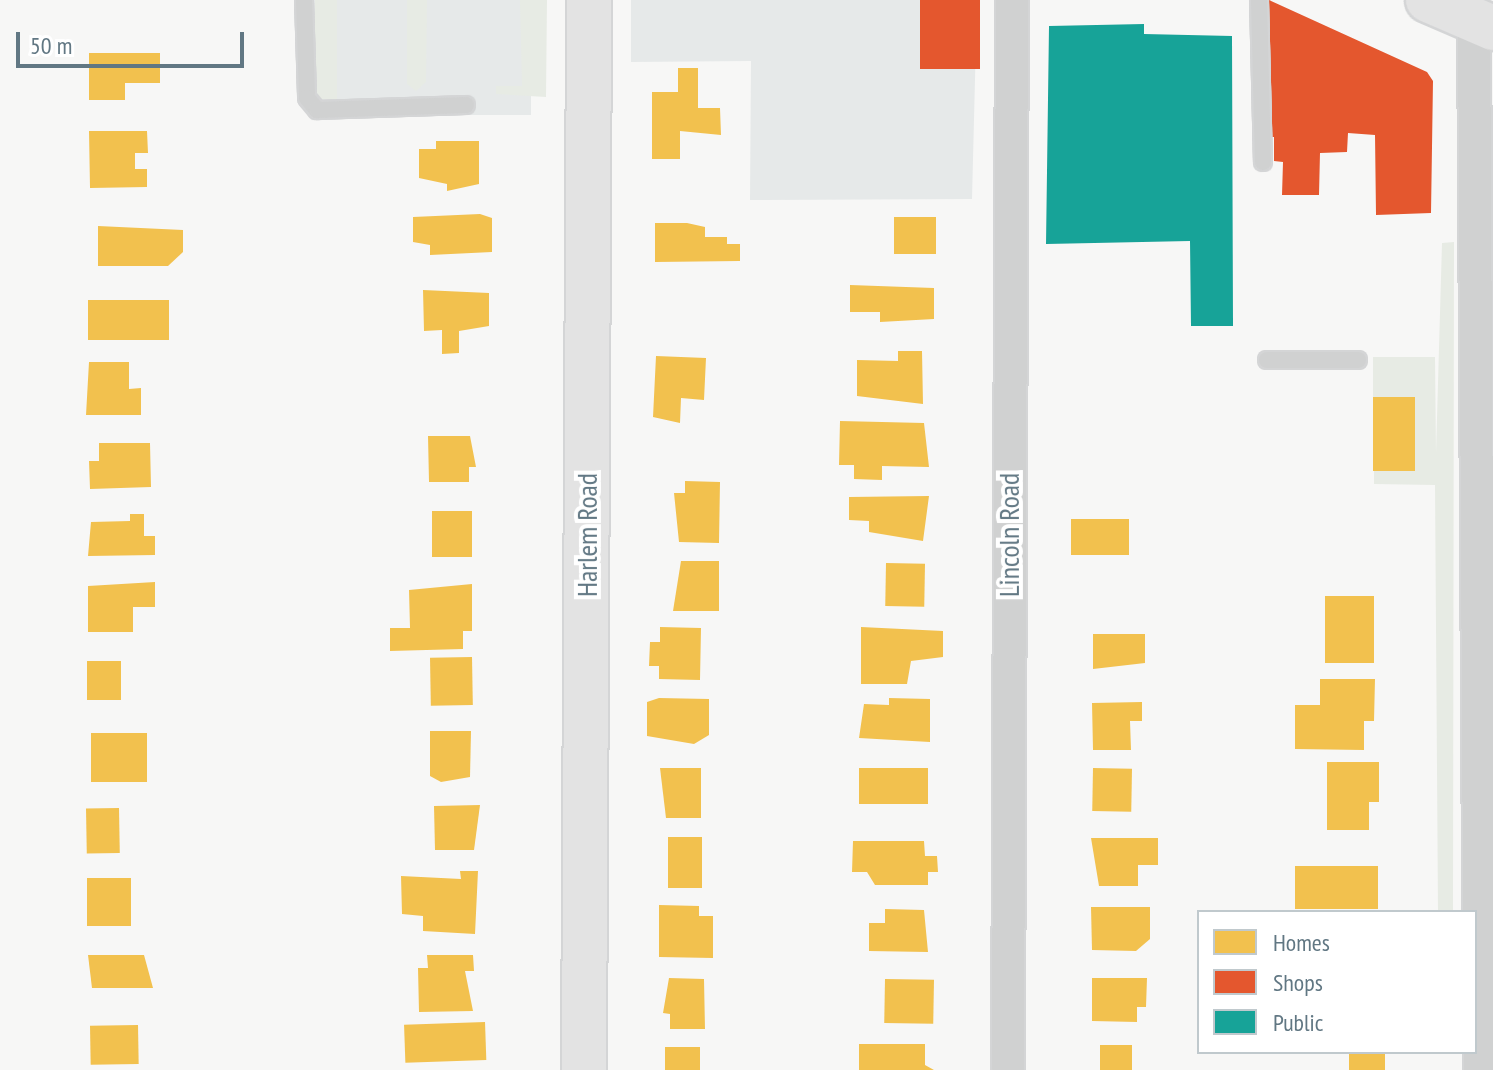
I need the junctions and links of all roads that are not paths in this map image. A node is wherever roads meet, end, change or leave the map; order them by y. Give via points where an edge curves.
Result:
1 (304, 0) edge
2 (589, 0) edge
3 (1012, 0) edge
4 (1259, 0) edge
5 (1428, 0) edge
6 (1484, 24) edge
7 (466, 105) dead end
8 (1263, 162) dead end
9 (1485, 226) edge
10 (1267, 360) dead end
11 (1358, 360) dead end
12 (584, 1070) edge
13 (1008, 1070) edge
14 (1480, 1070) edge

1 - 7 lane via 307,98 317,110
2 - 12 main road, Harlem Road
3 - 13 street, Lincoln Road
4 - 8 lane
5 - 6 main road
6 - 9 street
9 - 14 street
10 - 11 lane

